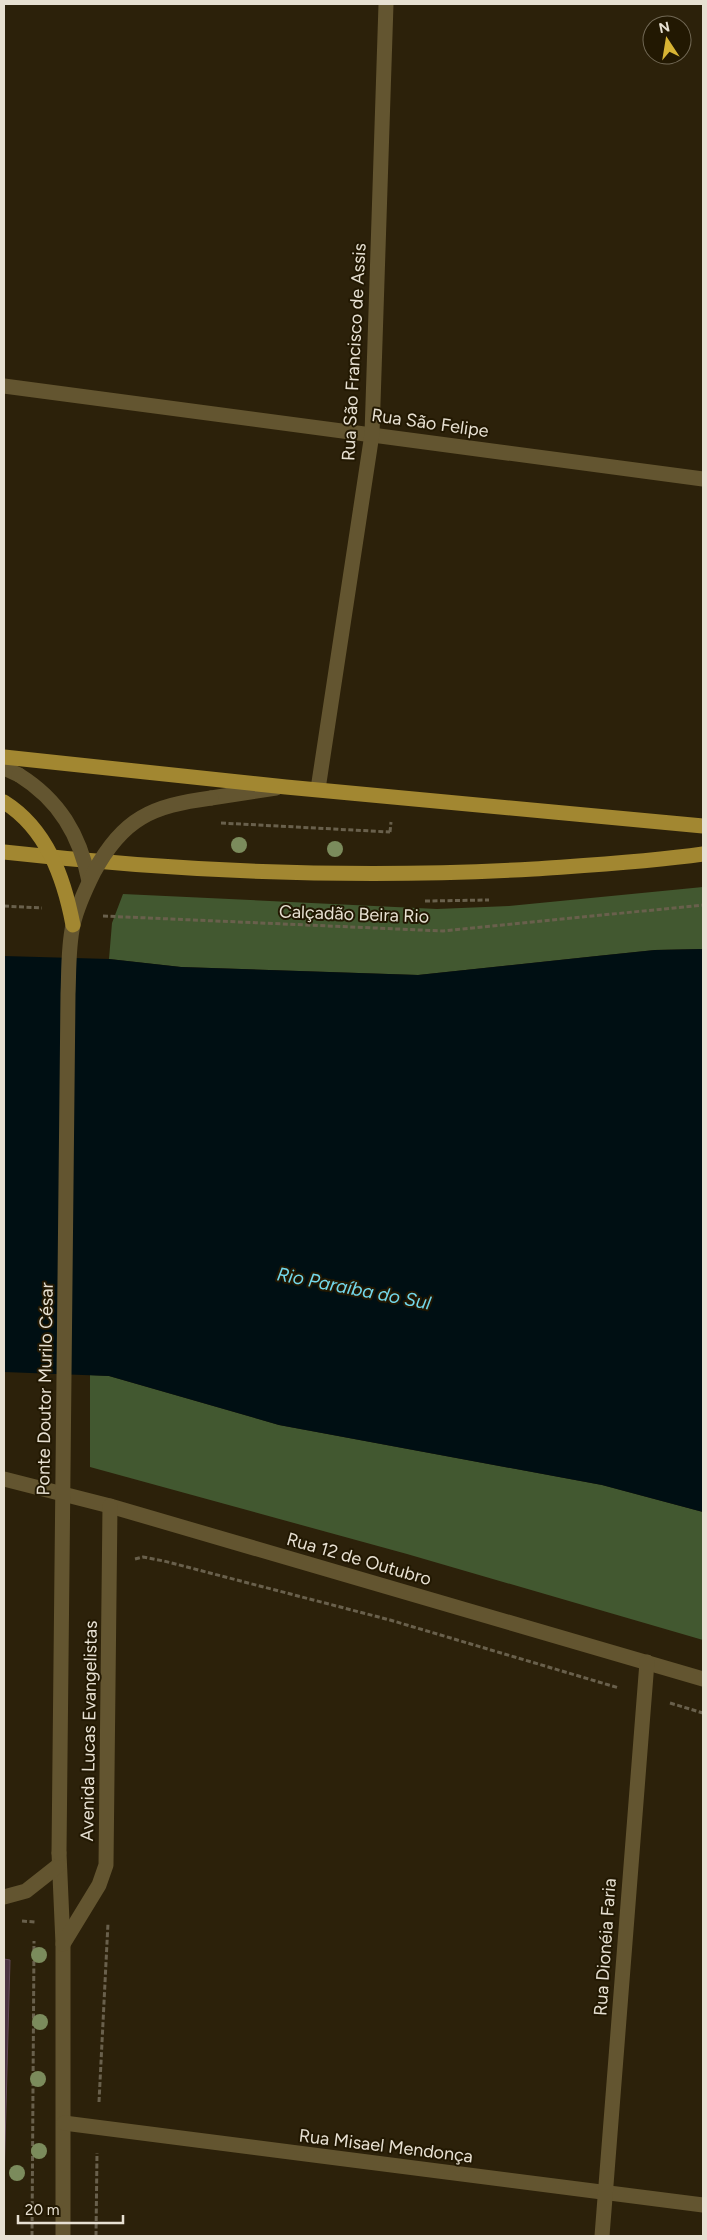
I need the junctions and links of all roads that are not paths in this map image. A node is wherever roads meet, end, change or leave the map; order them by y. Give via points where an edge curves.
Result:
1 (386, 4) edge
2 (4, 386) edge
3 (372, 434) junction
4 (703, 479) edge
5 (4, 757) edge
6 (4, 768) edge
7 (286, 787) junction
8 (318, 789) junction
9 (4, 802) edge
10 (703, 826) edge
11 (4, 852) edge
12 (703, 854) edge
13 (89, 881) junction
14 (73, 925) junction
15 (4, 1479) edge
16 (110, 1506) junction
17 (647, 1662) junction
18 (703, 1679) edge
19 (59, 1859) junction
20 (4, 1897) edge
21 (63, 1944) junction
22 (64, 2123) junction
23 (604, 2193) junction
24 (703, 2205) edge
25 (63, 2236) edge
26 (602, 2236) edge

1 - 3 street, Rua São Francisco de Assis
2 - 3 street, Rua São Felipe
3 - 4 street, Rua São Felipe
3 - 8 street, Rua São Francisco de Assis
5 - 7 main road
6 - 13 street, bridge via 46,794 66,819 82,853
7 - 8 main road
7 - 13 street, Ponte Doutor Murilo César, bridge via 167,806 132,821 111,843
8 - 10 main road
9 - 14 main road, bridge via 29,823 50,852 63,883
11 - 12 main road via 121,865 388,874 586,866
13 - 14 street, Ponte Doutor Murilo César, bridge
14 - 19 street, Ponte Doutor Murilo César, bridge via 68,994
15 - 16 street, Rua 12 de Outubro
16 - 17 street, Rua 12 de Outubro
16 - 21 street, Avenida Lucas Evangelistas via 106,1865 99,1885
17 - 18 street, Rua 12 de Outubro
17 - 23 street, Rua Dionéia Faria
19 - 20 street via 26,1891
19 - 21 street, Ponte Doutor Murilo César
21 - 22 street, Ponte Doutor Murilo César
22 - 23 street, Rua Misael Mendonça
22 - 25 street, Ponte Doutor Murilo César
23 - 24 street, Rua Misael Mendonça
23 - 26 street, Rua Dionéia Faria

